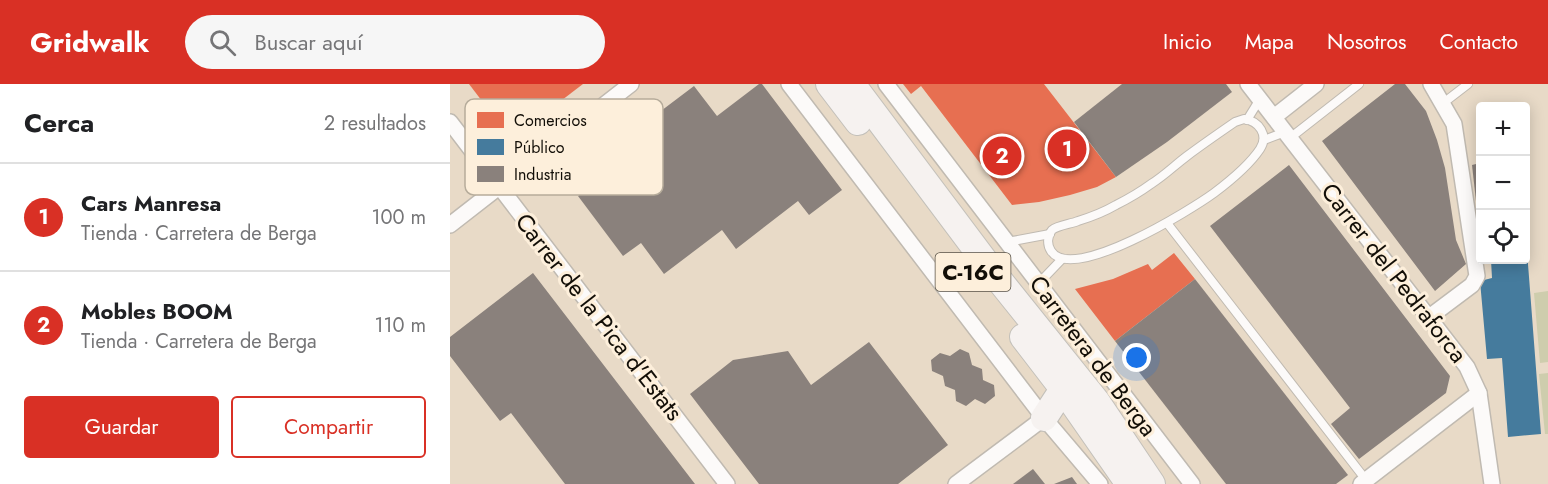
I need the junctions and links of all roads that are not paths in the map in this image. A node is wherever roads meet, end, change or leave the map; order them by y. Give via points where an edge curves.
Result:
1 (630, 84) edge
2 (789, 84) edge
3 (829, 84) edge
4 (852, 84) edge
5 (886, 84) edge
6 (1248, 84) edge
7 (1316, 84) edge
8 (1359, 84) edge
9 (1431, 84) edge
10 (1465, 85) edge
11 (611, 99) edge
12 (1260, 99) junction
13 (1442, 104) junction
14 (1274, 117) junction
15 (1247, 120) junction
16 (450, 122) edge
17 (1288, 135) junction
18 (1264, 140) junction
19 (465, 142) edge
20 (489, 195) edge
21 (505, 195) edge
22 (1167, 223) junction
23 (450, 225) edge
24 (1050, 234) junction
25 (1006, 242) junction
26 (1062, 259) junction
27 (996, 276) junction
28 (1038, 284) junction
29 (1428, 318) junction
30 (1063, 389) junction
31 (1479, 393) junction
32 (1044, 418) junction
33 (1114, 463) junction
34 (1363, 482) edge
35 (727, 484) edge
36 (956, 484) edge
37 (1100, 484) edge
38 (1130, 484) edge
39 (1152, 484) edge
40 (1192, 484) edge
41 (1492, 484) edge

1 - 11 street
2 - 32 street
3 - 30 main road, C-16C
4 - 27 main road, C-16C
5 - 25 street, Carretera de Berga
6 - 12 street, Carrer del Pedraforca
7 - 14 street
8 - 17 lane
9 - 13 street
10 - 13 lane
12 - 14 street, Carrer del Pedraforca
12 - 15 lane
13 - 29 street via 1454,124 1477,276 1472,285
14 - 17 street, Carrer del Pedraforca
15 - 18 lane via 1258,125
15 - 24 lane via 1235,122 1151,184 1114,206 1054,228
16 - 19 street, Carrer de la Pica d'Estats
17 - 18 lane
17 - 29 street, Carrer del Pedraforca
18 - 22 lane via 1250,161 1215,192
20 - 23 street
21 - 35 street, Carrer de la Pica d'Estats
22 - 26 lane via 1100,254
22 - 34 lane
24 - 25 lane
24 - 26 lane via 1050,251
25 - 28 street, Carretera de Berga
26 - 28 lane
27 - 30 main road via 1013,309 1066,378
27 - 39 main road, C-16C via 1097,402
28 - 40 street, Carretera de Berga
29 - 31 street, Carrer del Pedraforca via 1467,367
30 - 32 main road
30 - 33 main road, C-16C
31 - 34 street
31 - 41 street, Carrer del Pedraforca
32 - 33 main road via 1066,417
32 - 36 street
32 - 37 street
33 - 38 main road, C-16C

